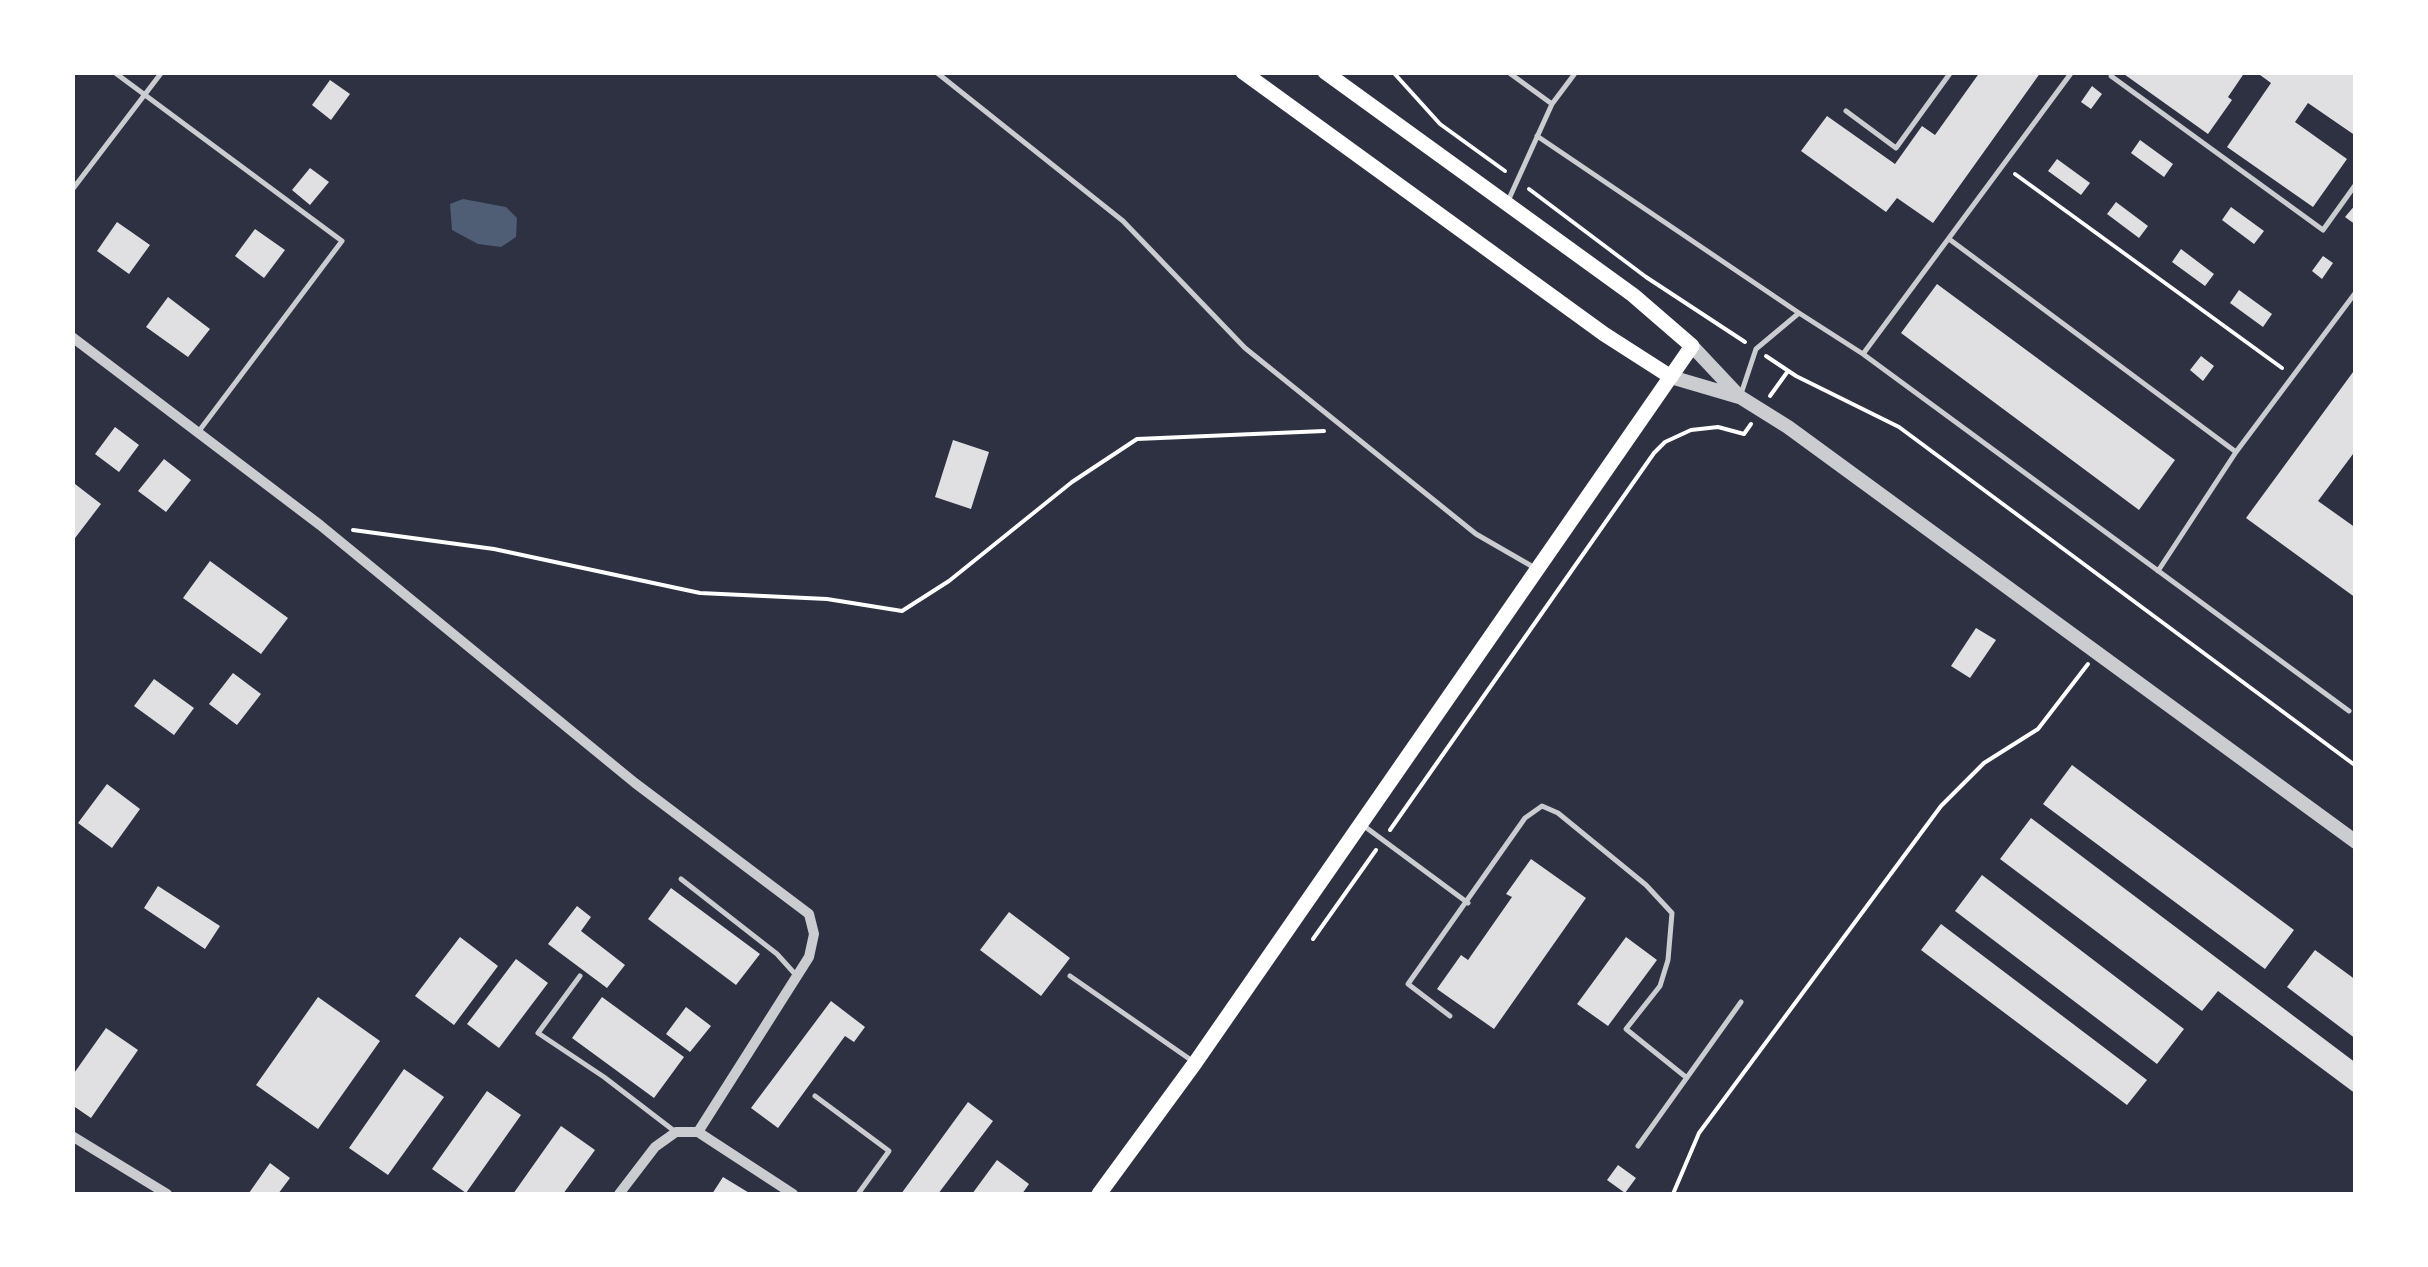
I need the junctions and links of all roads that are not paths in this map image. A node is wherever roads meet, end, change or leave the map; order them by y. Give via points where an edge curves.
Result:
1 (114, 72) edge
2 (162, 72) edge
3 (936, 72) edge
4 (1243, 72) edge
5 (1325, 72) edge
6 (1508, 72) edge
7 (1576, 72) edge
8 (1951, 72) edge
9 (2072, 72) edge
10 (2114, 72) edge
11 (144, 95) junction
12 (1552, 104) junction
13 (1846, 112) dead end
14 (1537, 136) junction
15 (2356, 184) edge
16 (72, 190) edge
17 (1507, 204) junction
18 (1948, 239) junction
19 (2356, 292) edge
20 (1799, 312) junction
21 (72, 337) edge
22 (1692, 346) junction
23 (1863, 354) junction
24 (1671, 377) junction
25 (1740, 397) junction
26 (198, 432) junction
27 (2236, 452) junction
28 (1538, 569) junction
29 (2158, 571) junction
30 (2349, 711) dead end
31 (1362, 824) junction
32 (2356, 842) edge
33 (682, 879) dead end
34 (1468, 902) junction
35 (580, 976) dead end
36 (797, 976) junction
37 (1070, 976) dead end
38 (1741, 1002) dead end
39 (1450, 1016) dead end
40 (1195, 1063) junction
41 (1687, 1078) junction
42 (815, 1096) dead end
43 (676, 1132) junction
44 (698, 1132) junction
45 (72, 1136) edge
46 (1638, 1146) dead end
47 (167, 1194) edge
48 (619, 1194) edge
49 (793, 1194) edge
50 (858, 1194) edge
51 (1099, 1194) edge

1 - 11 lane
2 - 11 lane
3 - 28 lane via 1123,221 1246,348 1476,534
4 - 24 main road
5 - 17 main road
6 - 12 lane
7 - 12 lane
8 - 13 lane via 1896,148
9 - 18 lane
10 - 15 lane via 2323,230
11 - 16 lane
11 - 26 lane via 342,241
12 - 14 lane
14 - 17 lane
14 - 20 lane
17 - 22 main road
18 - 23 lane
18 - 27 lane
19 - 27 lane
20 - 23 lane
20 - 25 lane via 1756,349
21 - 26 street
22 - 24 main road
22 - 25 street
23 - 29 lane
24 - 25 street
24 - 28 main road
25 - 32 street
26 - 36 street via 809,914 814,934
27 - 29 lane
28 - 31 main road
29 - 30 lane
31 - 34 lane
31 - 40 main road
33 - 36 lane
34 - 39 lane via 1408,984
34 - 41 lane via 1525,818 1542,806 1558,813 1672,913 1660,986 1626,1029
35 - 43 lane via 538,1034
36 - 44 street
37 - 40 lane
38 - 41 lane
40 - 51 main road
41 - 46 lane
42 - 50 lane via 889,1151
43 - 44 street
43 - 48 street via 654,1147
44 - 49 street
45 - 47 street

